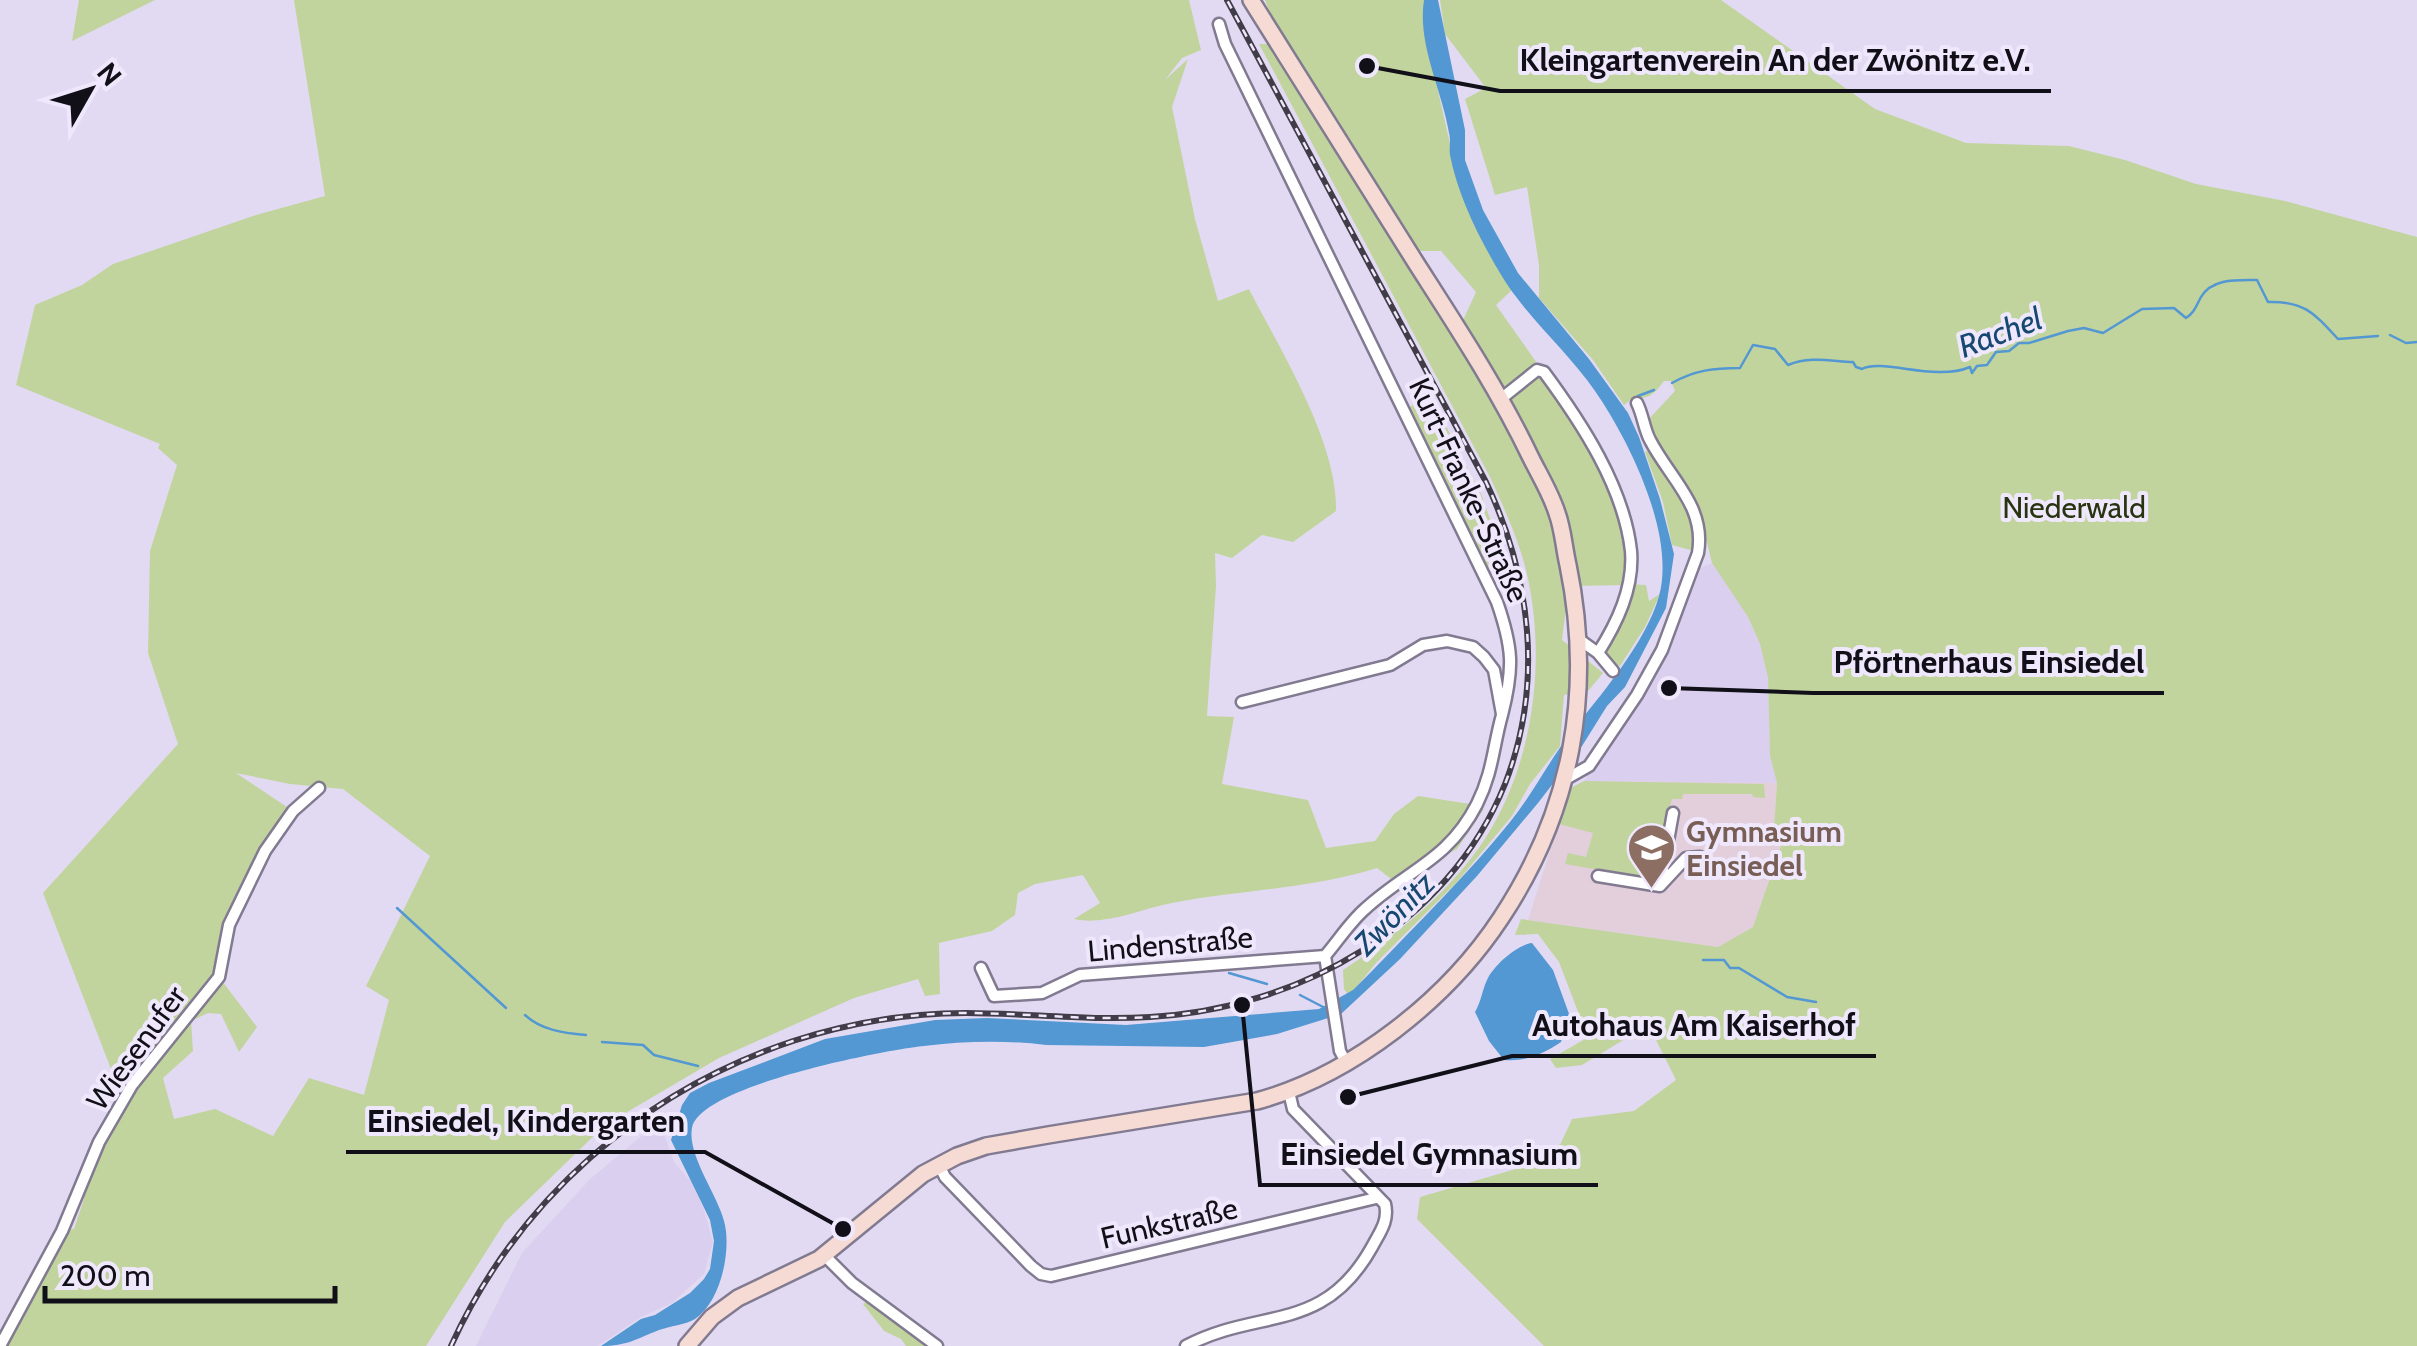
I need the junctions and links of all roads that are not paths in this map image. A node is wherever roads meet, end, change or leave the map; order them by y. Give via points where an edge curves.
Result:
1 (1251, 0) edge
2 (1219, 24) dead end
3 (1502, 398) junction
4 (1638, 403) dead end
5 (1580, 640) junction
6 (1598, 653) junction
7 (1613, 671) dead end
8 (1242, 702) dead end
9 (1502, 715) junction
10 (1566, 779) junction
11 (319, 788) dead end
12 (1673, 812) dead end
13 (1700, 857) dead end
14 (1598, 876) dead end
15 (1660, 886) junction
16 (1325, 956) junction
17 (982, 968) dead end
18 (1347, 1064) junction
19 (1289, 1092) junction
20 (939, 1165) junction
21 (1376, 1198) junction
22 (824, 1256) junction
23 (0, 1346) edge
24 (688, 1346) edge
25 (937, 1346) edge
26 (1186, 1346) edge

1 - 3 main road
2 - 9 street, Kurt-Franke-Straße via 1497,602 1512,660
3 - 5 main road via 1557,512
3 - 6 street via 1537,370 1544,372 1589,438 1618,504 1631,564 1626,597
4 - 10 street via 1649,439 1688,498 1700,538 1662,650 1637,695 1589,766
5 - 6 street
5 - 10 main road
6 - 7 street
8 - 9 street via 1390,666 1423,645 1447,641 1473,647 1494,670
9 - 16 street, Kurt-Franke-Straße via 1496,756 1458,833 1432,862 1364,909
10 - 18 main road via 1533,864 1487,939 1419,1009
11 - 23 street, Wiesenufer via 265,851 230,925 218,977 132,1085
12 - 15 street
13 - 15 street via 1686,858
14 - 15 street
16 - 17 street, Lindenstraße via 1080,975 1042,993 994,996
16 - 18 street
18 - 19 main road
19 - 20 main road via 986,1146
19 - 21 street via 1293,1109
20 - 21 street, Funkstraße via 1031,1266 1051,1276
20 - 22 main road
21 - 26 street via 1385,1204 1386,1220 1357,1272 1335,1294 1319,1305
22 - 24 main road via 738,1298
22 - 25 street

